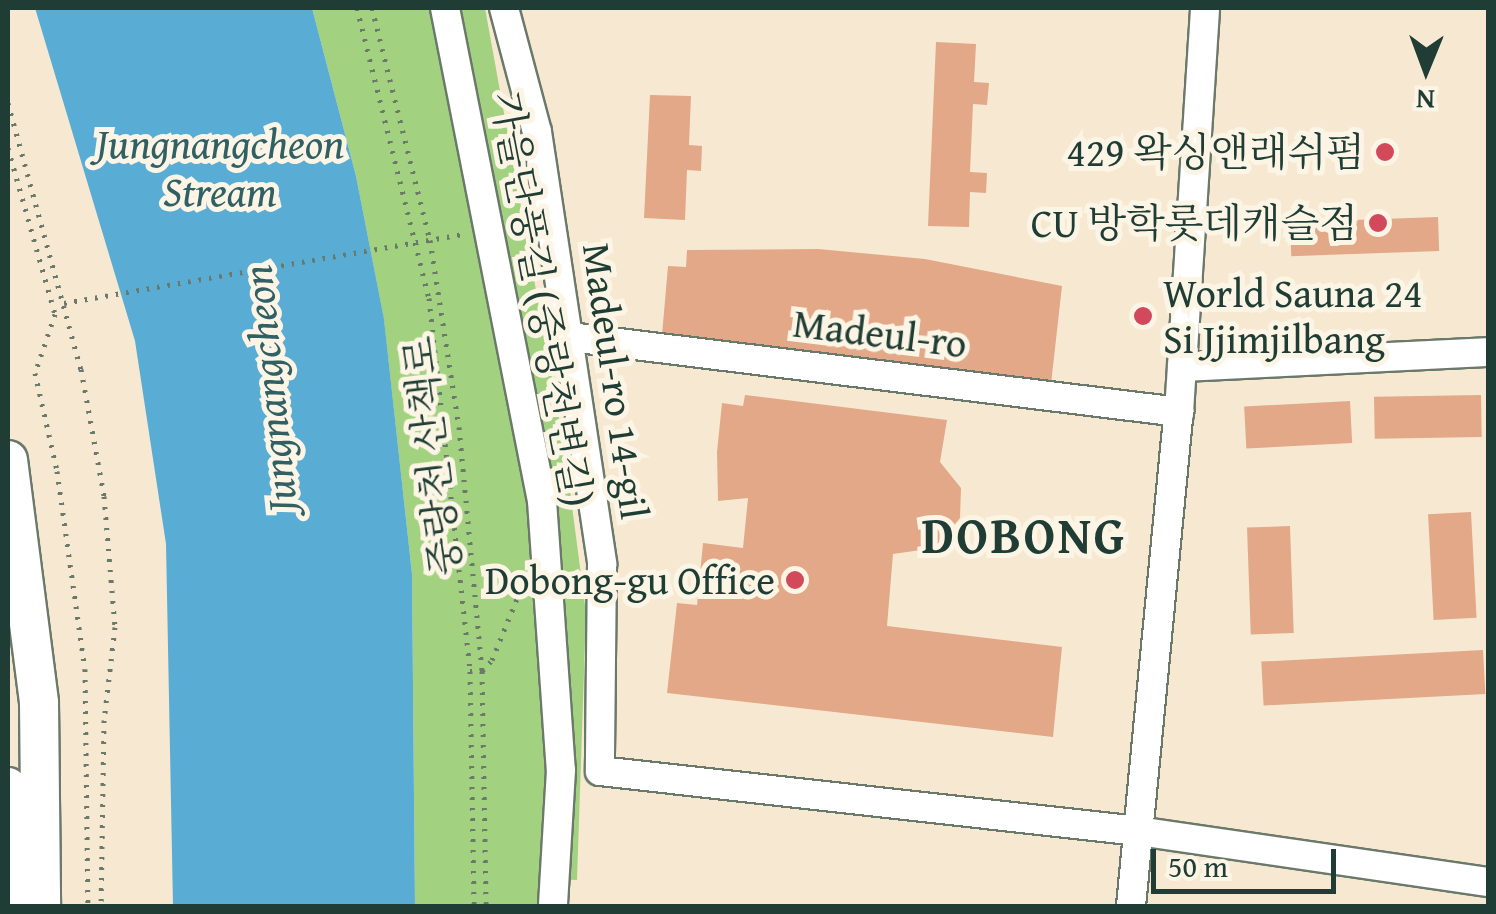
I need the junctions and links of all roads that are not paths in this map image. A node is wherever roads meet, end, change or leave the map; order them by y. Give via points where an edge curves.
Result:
1 (445, 8) edge
2 (504, 8) edge
3 (1205, 8) edge
4 (570, 338) junction
5 (1488, 352) edge
6 (1182, 367) junction
7 (1179, 412) junction
8 (8, 460) edge
9 (8, 787) edge
10 (1138, 830) junction
11 (1488, 882) edge
12 (12, 906) edge
13 (41, 906) edge
14 (553, 906) edge
15 (1131, 906) edge

1 - 14 street, 가을단풍길 (중랑천변길) via 530,418 561,770
2 - 4 street, Madeul-ro 14-gil via 537,132
3 - 6 street
4 - 7 street, Madeul-ro
4 - 10 street, Madeul-ro 14-gil via 604,589 600,771
5 - 6 street
6 - 7 street
7 - 10 street
8 - 13 highway via 39,703
9 - 12 highway
10 - 11 street
10 - 15 street

